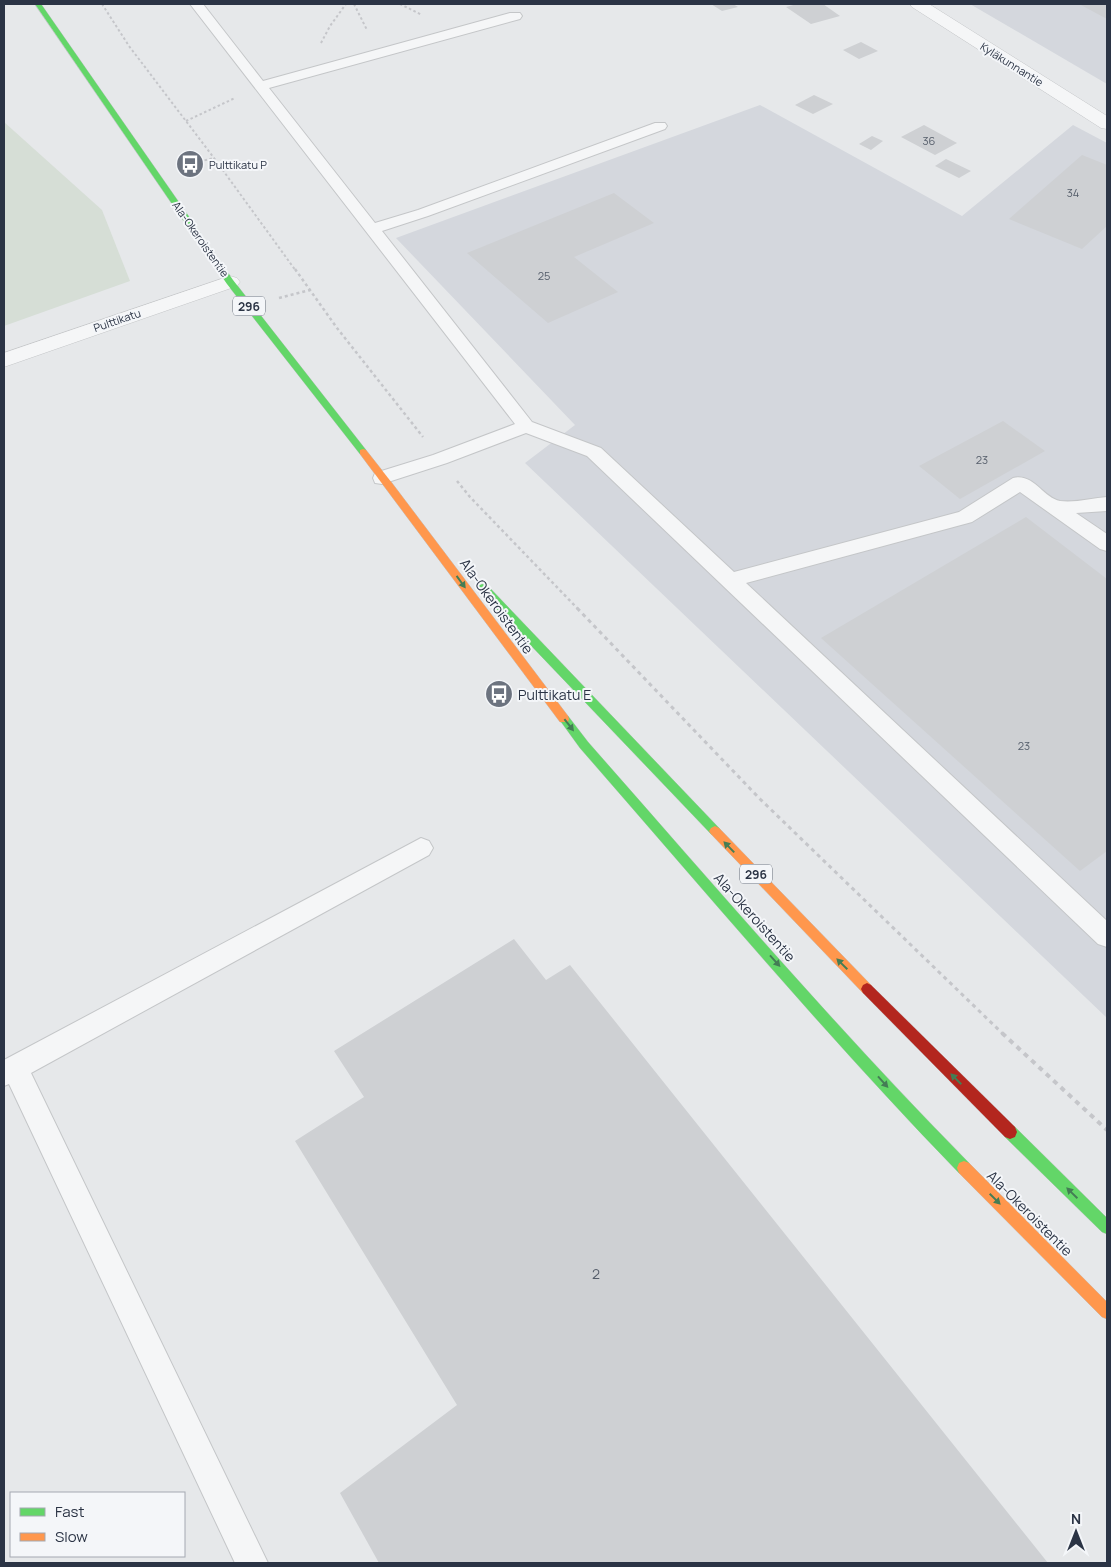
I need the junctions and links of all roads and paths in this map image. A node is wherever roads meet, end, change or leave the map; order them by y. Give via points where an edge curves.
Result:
1 (38, 4) edge
2 (102, 4) edge
3 (196, 4) edge
4 (346, 4) edge
5 (918, 4) edge
6 (516, 16) dead end
7 (322, 68) junction
8 (260, 86) junction
9 (186, 121) junction
10 (1107, 124) edge
11 (660, 126) dead end
12 (214, 158) junction
13 (190, 164) dead end
14 (372, 229) junction
15 (230, 282) junction
16 (4, 360) edge
17 (526, 426) junction
18 (440, 459) junction
19 (382, 478) junction
20 (1107, 504) edge
21 (1055, 508) junction
22 (412, 514) junction
23 (1107, 544) edge
24 (730, 580) junction
25 (421, 848) dead end
26 (1107, 936) edge
27 (10, 1071) edge
28 (1107, 1130) edge
29 (1107, 1227) edge
30 (1107, 1312) edge
31 (252, 1563) edge

1 - 15 main road, Ala-Okeroistentie / 296
2 - 9 path via 129,46
3 - 8 lane
4 - 7 path via 316,51
5 - 10 street, Kyläkunnantie
6 - 7 lane
7 - 8 lane
8 - 9 path
8 - 14 lane
9 - 12 path
11 - 14 lane
12 - 13 path
12 - 18 path via 337,328
14 - 17 lane
15 - 16 street, Pulttikatu
15 - 19 main road, Ala-Okeroistentie / 296
17 - 18 lane
17 - 24 lane via 594,452
18 - 19 lane
18 - 28 path via 470,497 760,798 1012,1043
19 - 22 main road, Ala-Okeroistentie / 296
20 - 21 lane
21 - 23 lane
21 - 24 lane via 1020,483 965,517
29 -> 22 main road, Ala-Okeroistentie / 296 via 824,946
22 -> 30 main road, Ala-Okeroistentie / 296 via 510,651 584,745 922,1125
24 - 26 lane
25 - 27 lane
27 - 31 lane

